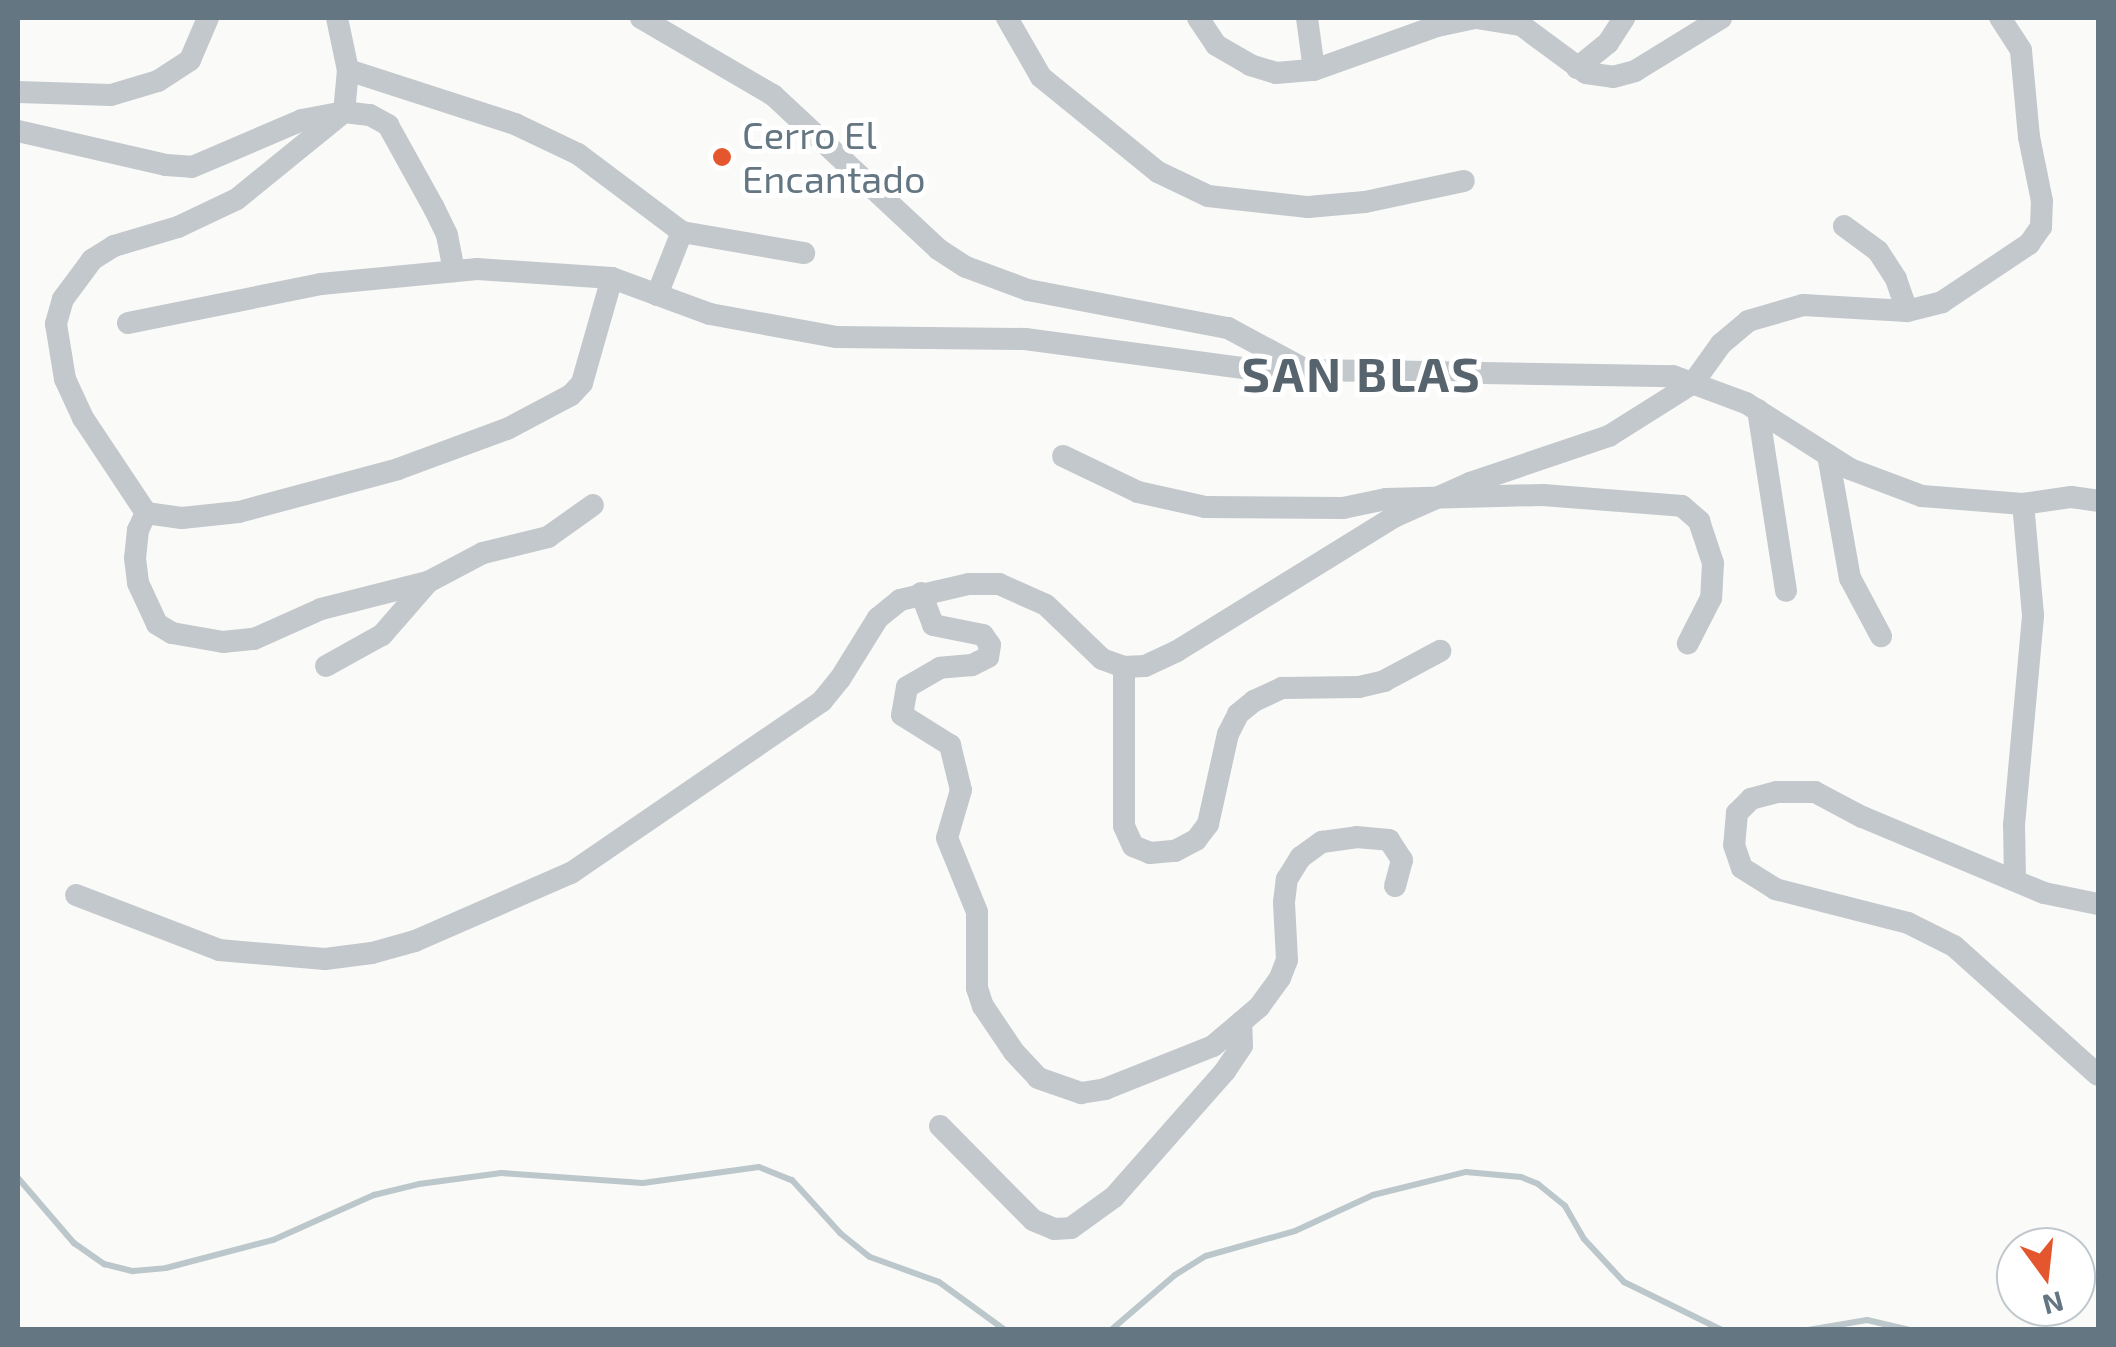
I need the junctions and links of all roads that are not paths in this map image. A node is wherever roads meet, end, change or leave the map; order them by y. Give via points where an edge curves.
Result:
1 (208, 18) edge
2 (337, 18) edge
3 (641, 18) edge
4 (1007, 18) edge
5 (1198, 18) edge
6 (1307, 18) edge
7 (1624, 18) edge
8 (1722, 18) edge
9 (2000, 18) edge
10 (1577, 68) junction
11 (348, 70) junction
12 (1314, 70) junction
13 (18, 92) edge
14 (344, 112) junction
15 (18, 130) edge
16 (1464, 180) dead end
17 (1844, 226) dead end
18 (682, 232) junction
19 (804, 253) dead end
20 (454, 271) junction
21 (612, 278) junction
22 (657, 295) junction
23 (1907, 311) junction
24 (128, 323) dead end
25 (1304, 369) junction
26 (1693, 383) junction
27 (1758, 410) junction
28 (1828, 455) junction
29 (1062, 456) dead end
30 (1434, 499) junction
31 (2098, 501) edge
32 (2024, 504) junction
33 (593, 505) dead end
34 (146, 512) junction
35 (428, 582) junction
36 (1786, 591) dead end
37 (921, 593) junction
38 (1881, 636) dead end
39 (1688, 643) dead end
40 (1440, 650) dead end
41 (326, 666) dead end
42 (1124, 668) junction
43 (2014, 880) junction
44 (1396, 886) dead end
45 (76, 894) dead end
46 (2098, 904) edge
47 (1241, 1022) junction
48 (2098, 1075) edge
49 (940, 1126) dead end

1 - 13 street via 190,60 158,81 111,95
2 - 11 street
3 - 25 street via 773,95 938,249 966,267 1028,290 1228,328
4 - 16 street via 1050,86 1158,172 1208,196 1308,207
5 - 12 street via 1216,45 1250,66 1276,73
6 - 12 street
7 - 10 street
8 - 10 street via 1635,72 1613,77
9 - 23 street via 2022,50 2041,227 2029,244 1966,288
10 - 12 street via 1521,25 1476,18
11 - 14 street
11 - 18 street via 515,124 562,146
14 - 15 street via 302,120 192,167
14 - 20 street via 388,125 447,235
14 - 34 street via 237,200 92,260 63,298 56,324 64,379
17 - 23 street via 1878,251
18 - 19 street
18 - 22 street
20 - 21 street
20 - 24 street via 320,284
21 - 22 street
21 - 34 street via 582,383 507,429 398,470 240,512 182,518
22 - 25 street via 710,314 838,337 1025,339
23 - 26 street via 1802,305 1774,310 1721,344
25 - 26 street via 1673,376
26 - 27 street
26 - 30 street via 1609,436
27 - 28 street
27 - 36 street
28 - 32 street via 1922,496
28 - 38 street via 1850,578
29 - 30 street via 1138,492 1204,506 1343,508
30 - 39 street via 1543,495 1682,506 1700,521 1713,563 1711,598
30 - 42 street via 1177,651
31 - 32 street
32 - 43 street via 2032,615
33 - 35 street via 548,538 483,554
34 - 35 street via 138,530 138,584 157,624 172,633 223,642 254,639 321,609
35 - 41 street via 382,634
37 - 42 street via 970,584 1028,593 1102,660
37 - 45 street via 878,618 822,701 763,743 571,873 415,941 325,959 266,958 219,950
37 - 47 street via 933,625 983,635 990,645 988,657 972,666 940,668 907,687 902,715 940,736 957,764 961,790 949,849 977,912 977,988 1014,1052 1038,1078 1080,1093 1190,1058
40 - 42 street via 1384,681 1282,688 1254,701 1228,734 1208,824 1175,851 1133,846 1124,826
43 - 46 street
43 - 48 street via 1815,792 1750,799 1737,813 1734,844 1742,868 1775,889 1908,923 1954,946
44 - 47 street via 1402,860 1389,840 1322,842 1301,857 1284,902 1287,960 1260,1007
47 - 49 street via 1242,1046 1225,1071 1114,1196 1071,1228 1054,1230 1034,1220

